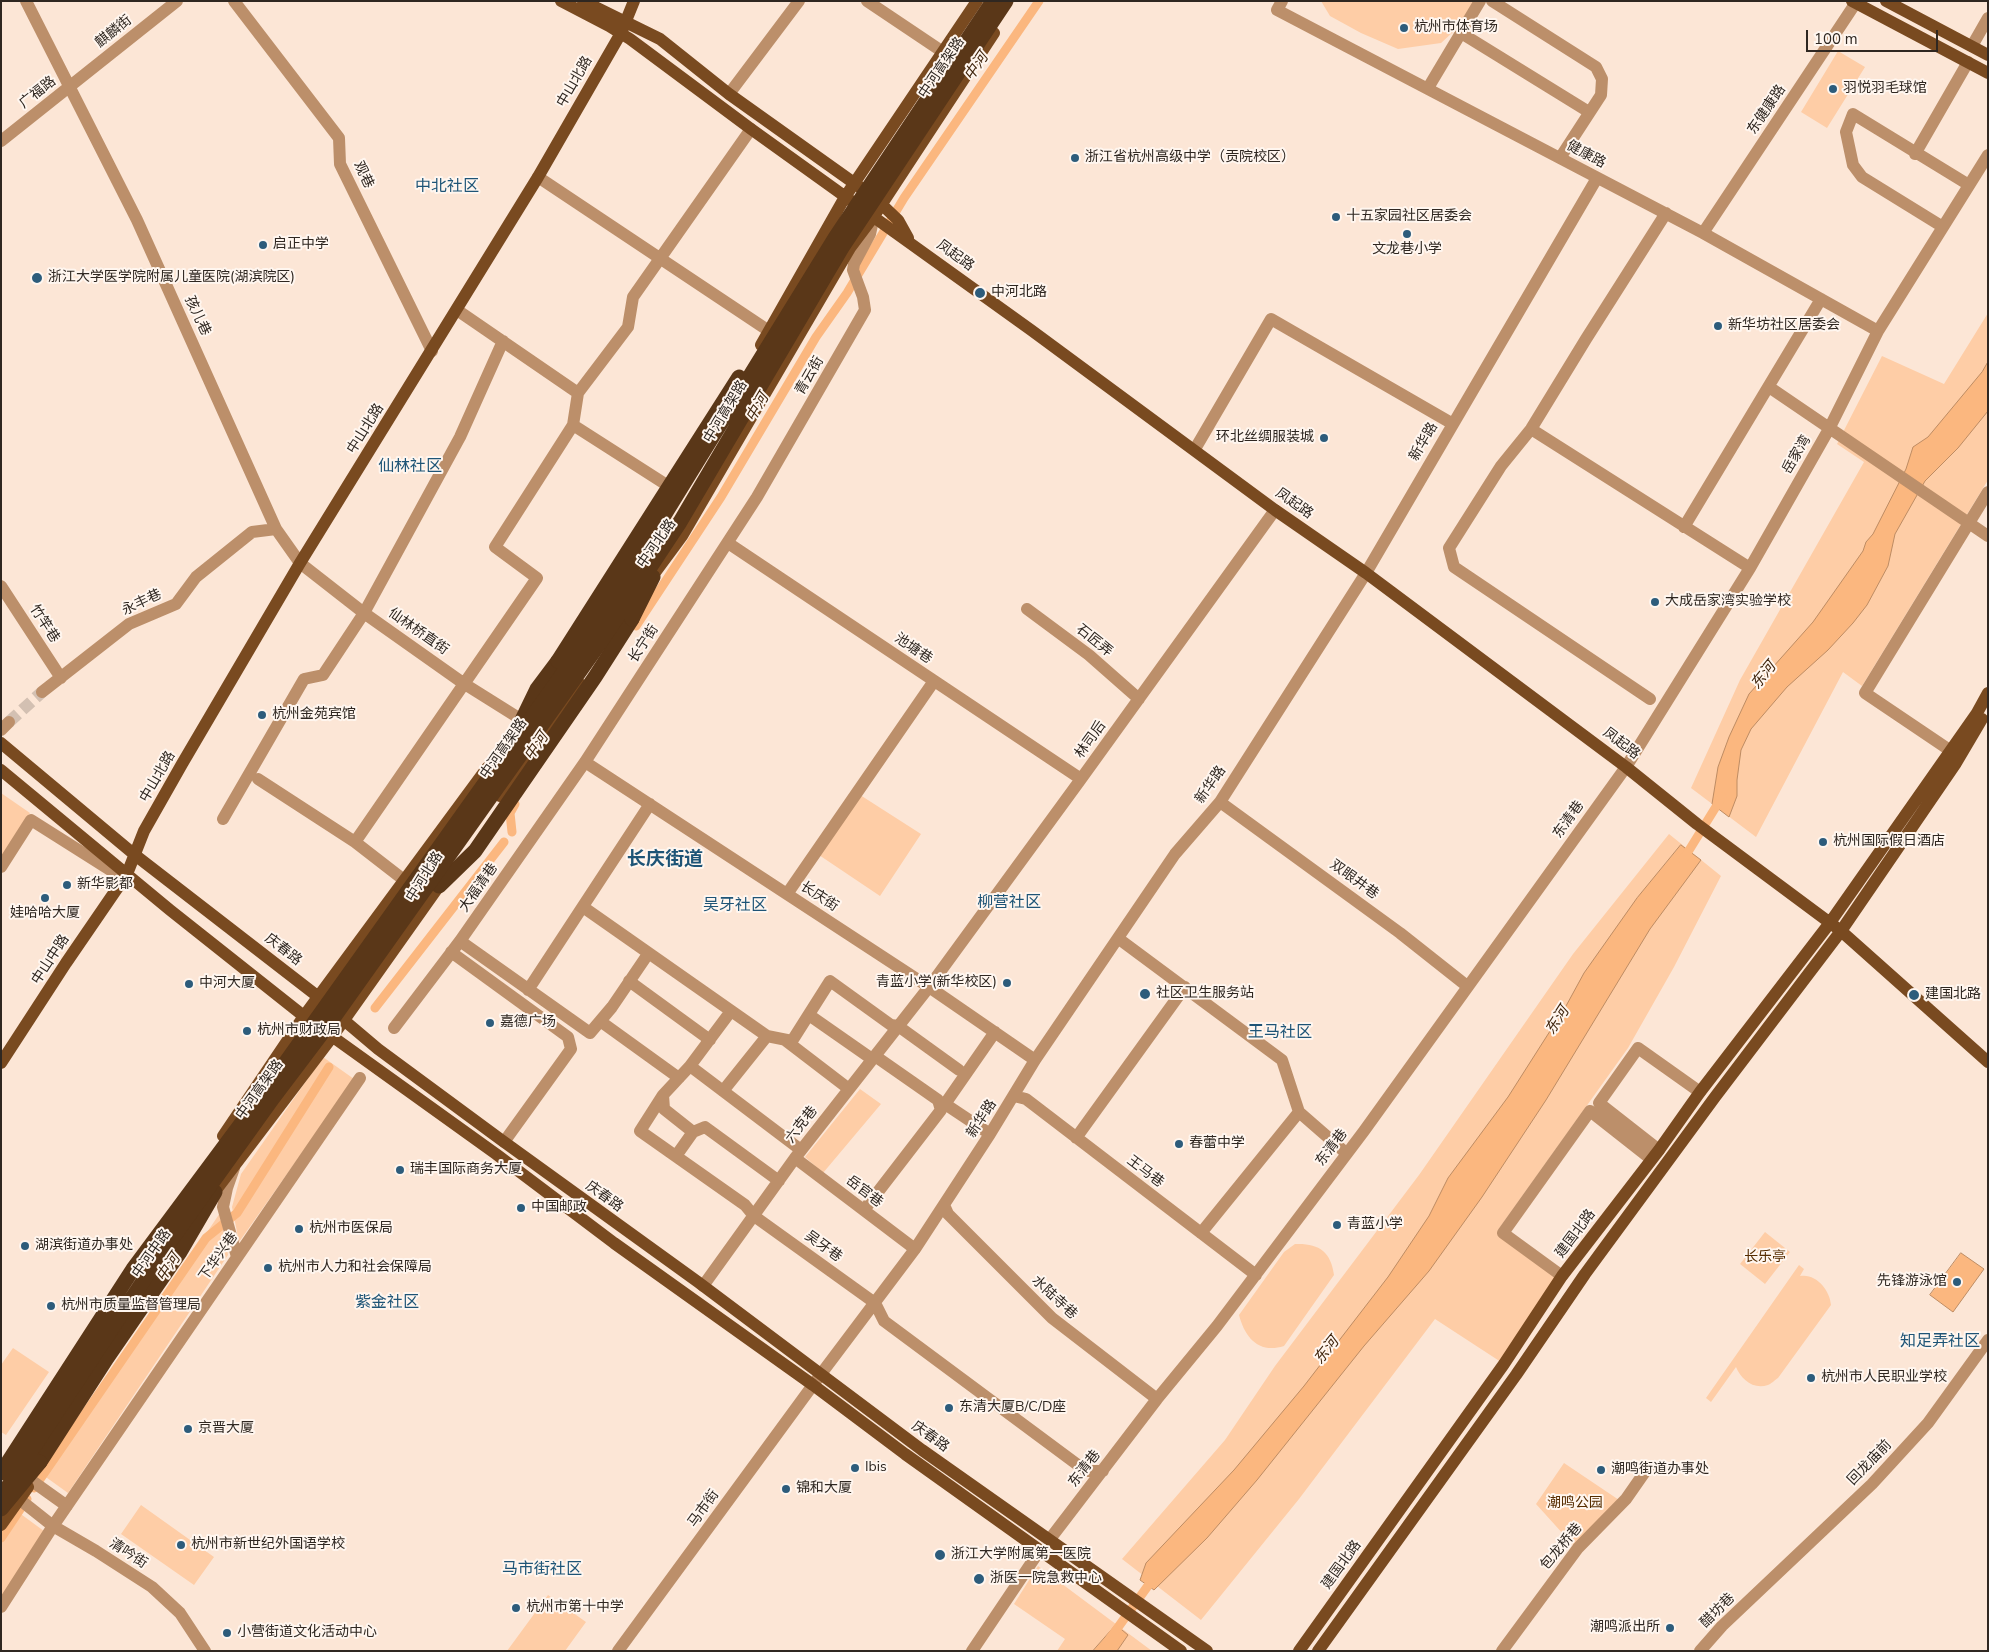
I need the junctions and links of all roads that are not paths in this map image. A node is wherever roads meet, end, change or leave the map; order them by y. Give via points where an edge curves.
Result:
1 (26, 1) edge
2 (177, 1) edge
3 (234, 1) edge
4 (561, 1) edge
5 (583, 1) edge
6 (634, 1) edge
7 (799, 1) edge
8 (867, 1) edge
9 (977, 1) edge
10 (993, 1) edge
11 (1006, 1) edge
12 (1014, 1) edge
13 (1480, 1) edge
14 (1492, 1) edge
15 (1886, 1) edge
16 (1855, 2) edge
17 (1279, 6) edge
18 (1988, 18) edge
19 (623, 28) junction
20 (1461, 33) junction
21 (1972, 46) junction
22 (943, 52) junction
23 (1988, 55) edge
24 (1968, 62) junction
25 (1988, 73) edge
26 (69, 87) junction
27 (1428, 88) junction
28 (729, 94) junction
29 (1589, 112) junction
30 (751, 129) junction
31 (2, 139) edge
32 (1915, 154) junction
33 (1988, 155) edge
34 (1560, 158) junction
35 (538, 176) junction
36 (1597, 178) junction
37 (854, 184) junction
38 (1969, 185) junction
39 (845, 198) junction
40 (1666, 214) junction
41 (886, 218) junction
42 (1943, 227) junction
43 (1704, 233) junction
44 (660, 258) junction
45 (1821, 299) junction
46 (457, 310) junction
47 (790, 313) junction
48 (769, 331) junction
49 (1878, 331) junction
50 (503, 341) junction
51 (432, 351) junction
52 (1768, 387) junction
53 (578, 393) junction
54 (1453, 424) junction
55 (573, 425) junction
56 (1531, 429) junction
57 (1829, 429) junction
58 (1195, 449) junction
59 (673, 489) junction
60 (1988, 492) edge
61 (1275, 510) junction
62 (680, 522) junction
63 (1968, 524) junction
64 (1684, 527) junction
65 (276, 529) junction
66 (1988, 536) edge
67 (728, 543) junction
68 (300, 563) junction
69 (1750, 568) junction
70 (1366, 573) junction
71 (1, 586) edge
72 (1027, 609) dead end
73 (364, 613) junction
74 (61, 678) junction
75 (934, 681) junction
76 (463, 683) junction
77 (42, 692) tunnel mouth
78 (1988, 693) edge
79 (1139, 699) junction
80 (1650, 699) dead end
81 (1988, 708) edge
82 (522, 720) junction
83 (1, 743) edge
84 (1950, 751) junction
85 (585, 762) junction
86 (1626, 766) junction
87 (1, 770) edge
88 (258, 779) dead end
89 (1081, 779) junction
90 (1220, 802) junction
91 (650, 804) junction
92 (223, 819) dead end
93 (355, 842) junction
94 (134, 855) junction
95 (1, 867) edge
96 (127, 874) junction
97 (404, 880) junction
98 (439, 886) junction
99 (788, 894) junction
100 (583, 907) junction
101 (1829, 924) junction
102 (1841, 931) junction
103 (1119, 939) junction
104 (460, 941) junction
105 (452, 952) junction
106 (648, 954) junction
107 (629, 981) junction
108 (1467, 986) junction
109 (929, 987) junction
110 (1185, 987) junction
111 (528, 990) junction
112 (319, 997) junction
113 (731, 1011) junction
114 (808, 1015) junction
115 (304, 1016) junction
116 (344, 1021) junction
117 (600, 1021) junction
118 (898, 1026) junction
119 (394, 1028) dead end
120 (995, 1032) junction
121 (768, 1036) junction
122 (332, 1037) junction
123 (710, 1040) junction
124 (785, 1040) junction
125 (874, 1058) junction
126 (1035, 1060) junction
127 (1988, 1062) edge
128 (1, 1063) edge
129 (690, 1066) junction
130 (959, 1070) dead end
131 (360, 1078) dead end
132 (678, 1078) junction
133 (849, 1089) junction
134 (723, 1091) junction
135 (1700, 1092) junction
136 (663, 1095) junction
137 (1014, 1096) junction
138 (1298, 1112) junction
139 (693, 1132) junction
140 (990, 1134) junction
141 (1076, 1138) junction
142 (504, 1142) junction
143 (1346, 1153) junction
144 (798, 1154) junction
145 (1655, 1155) junction
146 (676, 1156) junction
147 (234, 1168) junction
148 (778, 1182) junction
149 (215, 1192) junction
150 (944, 1205) junction
151 (864, 1210) junction
152 (754, 1216) junction
153 (1201, 1233) junction
154 (915, 1249) junction
155 (237, 1257) junction
156 (1256, 1275) junction
157 (1562, 1276) junction
158 (703, 1286) junction
159 (875, 1304) junction
160 (1988, 1340) edge
161 (820, 1374) junction
162 (813, 1385) junction
163 (1157, 1399) junction
164 (1, 1460) edge
165 (1649, 1466) dead end
166 (1103, 1471) junction
167 (1, 1473) edge
168 (32, 1481) junction
169 (1, 1485) edge
170 (1, 1497) edge
171 (19, 1499) junction
172 (67, 1506) junction
173 (1, 1509) edge
174 (1, 1525) edge
175 (53, 1526) junction
176 (1050, 1539) junction
177 (1040, 1550) junction
178 (1758, 1592) joint
179 (1, 1607) edge
180 (205, 1651) edge
181 (618, 1651) edge
182 (972, 1651) edge
183 (1181, 1651) edge
184 (1207, 1651) edge
185 (1299, 1651) edge
186 (1318, 1651) edge
187 (1502, 1651) edge
188 (1700, 1651) edge

1 - 26 street, 孩儿巷
2 - 26 street, 麒麟街
3 - 51 street, 观巷 via 339,138 340,164
4 - 19 main road, 凤起路
5 - 19 main road
6 - 19 main road, 中山北路
7 - 28 street
8 - 22 street
9 - 22 main road, 中河北路
10 - 47 highway, 中河高架路, bridge via 841,230
11 - 62 highway, 中河高架路, bridge via 843,246
12 - 41 main road, 中河北路
13 - 20 street
14 - 29 street via 1596,67 1602,79 1600,95
15 - 21 main road
16 - 24 main road
16 - 43 street, 东健康路
17 - 27 street, 健康路
18 - 21 street
19 - 28 main road via 660,39
19 - 30 main road, 凤起路
19 - 35 main road, 中山北路
20 - 27 street
20 - 29 street
21 - 23 main road
22 - 37 main road, 中河北路
24 - 25 main road
24 - 32 street
26 - 31 street, 广福路
26 - 65 street, 孩儿巷 via 137,220
27 - 34 street, 健康路
28 - 37 main road
29 - 34 street
30 - 39 main road, 凤起路
30 - 44 street
32 - 38 street
32 - 42 street via 1853,114 1846,132 1853,165 1862,176
33 - 38 street, 岳家湾
34 - 36 street, 健康路
35 - 44 street
35 - 46 main road, 中山北路
36 - 40 street, 健康路
36 - 54 street, 新华路
37 - 39 main road, 中河北路
37 - 41 main road
38 - 42 street, 岳家湾
39 - 41 main road, 凤起路
39 - 48 main road, 中河北路
40 - 43 street, 健康路
40 - 56 street
41 - 58 main road, 凤起路 via 911,243
41 - 67 street, 青云街 via 870,234 854,264 865,310
41 - 98 main road, 中河北路 via 850,248 682,536 545,735 447,868
42 - 49 street, 岳家湾
43 - 45 street, 健康路
44 - 48 street
44 - 53 street via 633,297 628,327
45 - 49 street, 健康路
45 - 52 street
46 - 50 street
46 - 51 main road, 中山北路
47 - 82 highway, bridge via 734,382 558,661 537,689
47 - 167 highway, 中河高架路, bridge via 589,637 261,1097 133,1269
48 - 59 main road, 中河北路
49 - 57 street, 岳家湾
50 - 53 street
50 - 73 street via 460,437
51 - 68 main road, 中山北路
52 - 57 street
52 - 64 street
53 - 55 street
54 - 58 street via 1271,319
54 - 70 street, 新华路
55 - 59 street
55 - 76 street via 495,546 537,578
56 - 64 street
56 - 80 street via 1501,466 1449,548 1454,567
57 - 63 street
57 - 69 street, 岳家湾
58 - 61 main road, 凤起路
59 - 82 main road, 中河北路 via 601,606
60 - 63 street
61 - 70 main road, 凤起路
61 - 79 street, 林司后
62 - 98 highway, bridge via 632,619 595,678 475,851
62 - 170 highway, 中河高架路, bridge via 600,643 159,1257
63 - 66 street
63 - 84 street via 1865,693
64 - 69 street
65 - 68 street, 孩儿巷
65 - 74 street, 永丰巷 via 252,532 196,577 176,604 129,624
67 - 75 street, 池塘巷
67 - 85 street, 长宁街
68 - 73 street, 仙林桥直街
68 - 94 main road, 中山北路 via 144,831
69 - 86 street, 岳家湾
70 - 86 main road, 凤起路
70 - 90 street, 新华路
71 - 74 street, 竹竿巷
72 - 79 street, 石匠弄 via 1089,655
73 - 76 street, 仙林桥直街
73 - 92 street via 324,675 304,679
74 - 77 street, 永丰巷
75 - 89 street, 池塘巷
75 - 99 street
76 - 82 street, 仙林桥直街
76 - 93 street
78 - 84 main road, 建国北路
79 - 89 street, 林司后
81 - 102 main road via 1956,763
82 - 97 main road, 中河北路
83 - 94 main road, 庆春路
84 - 101 main road, 建国北路
85 - 91 street, 长庆街
85 - 104 street, 大福清巷
86 - 101 main road, 凤起路
86 - 108 street, 东清巷
87 - 96 main road, 庆春路
88 - 93 street
89 - 109 street, 林司后
90 - 103 street, 新华路 via 1175,854
90 - 108 street, 双眼井巷 via 1392,927
91 - 99 street, 长庆街
91 - 100 street
93 - 97 street
94 - 96 main road, 中山北路
94 - 112 main road, 庆春路
95 - 96 street via 31,820 118,875
96 - 115 main road, 庆春路
96 - 128 main road, 中山中路
97 - 112 main road, 中河北路
98 - 116 main road, 中河北路
99 - 109 street, 长庆街
100 - 106 street
100 - 111 street
101 - 102 main road, 凤起路
101 - 135 main road, 建国北路
102 - 127 main road, 凤起路
102 - 186 main road via 1585,1274 1516,1376
103 - 110 street
103 - 126 street, 新华路
104 - 105 street, 大福清巷
104 - 111 street
105 - 119 street, 大福清巷
105 - 142 street via 568,1037 571,1049
106 - 107 street
106 - 113 street
107 - 117 street
107 - 123 street
108 - 143 street, 东清巷
109 - 118 street, 六克巷
109 - 120 street, 长庆街
110 - 138 street via 1282,1060
110 - 141 street
111 - 117 street via 590,1033
112 - 115 main road, 中河北路
112 - 116 main road, 庆春路
113 - 121 street
113 - 123 street
114 - 118 street via 830,981 891,1025
114 - 124 street via 792,1040
114 - 125 street
115 - 122 main road, 庆春路
115 - 164 main road, 中河中路 via 189,1187 124,1271
116 - 122 main road, 中河北路
116 - 142 main road, 庆春路
117 - 132 street
118 - 125 street, 六克巷
118 - 130 street
120 - 126 street, 长庆街
120 - 140 street via 945,1104
121 - 124 street
121 - 134 street
122 - 147 main road, 中河中路
122 - 162 main road, 庆春路
123 - 129 street
124 - 133 street
125 - 133 street, 六克巷
125 - 151 street via 938,1100 941,1110
126 - 137 street, 新华路
129 - 132 street
129 - 134 street, 岳官巷
131 - 155 street, 下华兴巷
132 - 136 street
133 - 144 street, 六克巷
134 - 144 street, 岳官巷
135 - 145 main road, 建国北路
135 - 145 street via 1638,1048 1632,1056 1599,1103
136 - 139 street via 664,1109
136 - 146 street, 吴牙巷 via 640,1131
137 - 140 street, 新华路
137 - 141 street, 王马巷 via 1026,1099
138 - 143 street
138 - 153 street
139 - 146 street
139 - 148 street via 705,1127
140 - 150 street, 新华路
141 - 153 street, 王马巷
142 - 158 main road, 庆春路
143 - 156 street, 东清巷
144 - 148 street, 六克巷
144 - 151 street, 岳官巷
145 - 157 main road, 建国北路
145 - 157 street via 1590,1111 1503,1233
146 - 152 street, 吴牙巷 via 745,1205
147 - 149 main road, 中河中路
147 - 155 street via 223,1208
148 - 152 street, 六克巷
149 - 168 main road, 中河中路 via 161,1267 40,1450
149 - 173 highway, bridge via 180,1252 40,1462
150 - 154 street, 新华路
150 - 163 street, 水陆寺巷 via 948,1214 1052,1318
151 - 154 street, 岳官巷
152 - 158 street, 六克巷
152 - 159 street, 吴牙巷
153 - 156 street, 王马巷
154 - 159 street, 新华路
155 - 172 street, 下华兴巷
156 - 163 street, 东清巷
157 - 185 main road, 建国北路 via 1498,1372
158 - 161 main road, 庆春路
159 - 161 street, 新华路
159 - 166 street via 884,1321 1086,1471
160 - 178 street, 回龙庙前 via 1928,1424 1872,1484
161 - 162 street, 新华路
161 - 176 main road, 庆春路
162 - 177 main road, 庆春路
162 - 181 street, 马市街
163 - 166 street, 东清巷
164 - 168 main road
165 - 187 street, 包龙桥巷 via 1626,1499 1578,1548
166 - 176 street, 东清巷
168 - 171 main road, 中河中路
168 - 172 street
169 - 171 main road
171 - 174 main road, 中河中路
171 - 175 street, 清吟街
172 - 175 street, 下华兴巷
175 - 179 street, 下华兴巷
175 - 180 street, 清吟街 via 152,1588 180,1613
176 - 184 main road, 庆春路
177 - 182 street
177 - 183 main road, 庆春路
178 - 188 street, 醋坊巷

